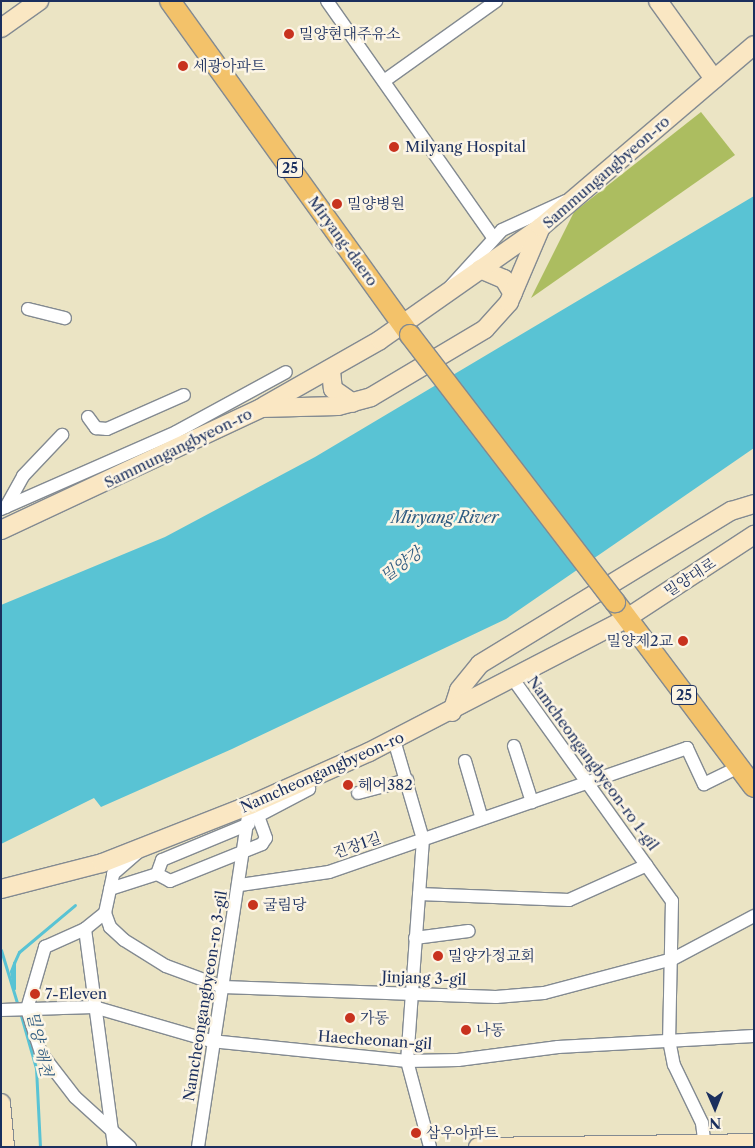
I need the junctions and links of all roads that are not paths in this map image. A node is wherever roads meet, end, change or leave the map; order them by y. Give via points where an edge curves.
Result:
1 (170, 1) edge
2 (327, 1) edge
3 (496, 1) edge
4 (658, 1) edge
5 (32, 3) edge
6 (1, 28) edge
7 (754, 45) edge
8 (714, 79) junction
9 (384, 81) junction
10 (576, 197) junction
11 (541, 227) junction
12 (493, 237) junction
13 (480, 269) junction
14 (446, 293) junction
15 (513, 294) junction
16 (28, 309) dead end
17 (65, 318) dead end
18 (406, 329) junction
19 (332, 371) junction
20 (286, 372) dead end
21 (184, 395) dead end
22 (352, 403) junction
23 (262, 408) junction
24 (88, 417) dead end
25 (62, 435) dead end
26 (754, 504) edge
27 (4, 508) edge
28 (731, 512) junction
29 (1, 530) edge
30 (751, 537) edge
31 (627, 618) junction
32 (480, 664) junction
33 (513, 679) junction
34 (493, 690) junction
35 (452, 712) junction
36 (394, 740) junction
37 (514, 746) dead end
38 (465, 761) dead end
39 (749, 777) edge
40 (407, 780) junction
41 (589, 783) junction
42 (309, 789) dead end
43 (358, 793) dead end
44 (532, 802) junction
45 (250, 806) junction
46 (482, 819) junction
47 (249, 824) junction
48 (423, 839) junction
49 (143, 847) junction
50 (245, 850) junction
51 (647, 865) junction
52 (74, 870) junction
53 (113, 874) junction
54 (157, 874) junction
55 (240, 885) junction
56 (1, 889) edge
57 (110, 889) junction
58 (419, 894) junction
59 (105, 912) junction
60 (754, 916) edge
61 (85, 929) junction
62 (470, 931) dead end
63 (415, 938) junction
64 (673, 959) junction
65 (223, 987) junction
66 (410, 994) junction
67 (94, 1008) junction
68 (27, 1009) junction
69 (1, 1010) edge
70 (754, 1036) edge
71 (670, 1040) junction
72 (211, 1041) junction
73 (407, 1061) junction
74 (1, 1103) edge
75 (112, 1132) junction
76 (754, 1143) edge
77 (705, 1145) edge
78 (6, 1147) edge
79 (114, 1147) edge
80 (130, 1147) edge
81 (198, 1147) edge
82 (430, 1147) edge
83 (478, 1147) edge

1 - 18 main road, Miryang-daero / 25
2 - 9 street
3 - 9 street
4 - 8 street
5 - 6 street
7 - 8 street, Sammungangbyeon-ro
8 - 10 street, Sammungangbyeon-ro
9 - 12 street
10 - 11 street, Sammungangbyeon-ro
10 - 12 street
11 - 13 street
11 - 15 street, Sammungangbyeon-ro
12 - 14 street
13 - 14 street
13 - 15 street via 504,279
14 - 18 street
15 - 22 street, Sammungangbyeon-ro via 503,312 485,329 372,397
16 - 17 street
18 - 19 street
18 - 31 main road, Miryang-daero / 25, bridge
19 - 22 street via 333,389
19 - 23 street
20 - 27 street via 176,432
21 - 24 street via 107,429 96,428
22 - 23 street, Sammungangbyeon-ro
23 - 29 street, Sammungangbyeon-ro
25 - 27 street via 23,476
26 - 28 street
28 - 30 street via 742,519
28 - 32 street
30 - 31 street, 밀양대로
31 - 33 street, Namcheongangbyeon-ro
31 - 39 main road, 25
32 - 34 street via 482,680
32 - 35 street via 459,690
33 - 34 street, Namcheongangbyeon-ro
33 - 41 street, Namcheongangbyeon-ro 1-gil
34 - 35 street, Namcheongangbyeon-ro
35 - 36 street, Namcheongangbyeon-ro
36 - 40 street
36 - 45 street, Namcheongangbyeon-ro
37 - 44 street
38 - 46 street
39 - 41 street, 진장1길 via 704,784 687,748
40 - 43 street
40 - 48 street
41 - 44 street, 진장1길
41 - 51 street, Namcheongangbyeon-ro 1-gil
42 - 50 street via 258,816 266,838
44 - 46 street, 진장1길
45 - 47 street, Namcheongangbyeon-ro 3-gil
45 - 49 street, Namcheongangbyeon-ro
46 - 48 street, 진장1길
47 - 50 street, Namcheongangbyeon-ro 3-gil
47 - 54 street via 162,860
48 - 55 street, 진장1길 via 328,872
48 - 58 street
49 - 52 street, Namcheongangbyeon-ro
49 - 53 street
50 - 54 street via 170,881
50 - 55 street, Namcheongangbyeon-ro 3-gil
51 - 58 street, Namcheongangbyeon-ro 1-gil via 569,900
51 - 64 street, Namcheongangbyeon-ro 1-gil via 672,900
52 - 53 street
52 - 56 street, Namcheongangbyeon-ro
53 - 57 street
54 - 57 street
55 - 65 street, Namcheongangbyeon-ro 3-gil
57 - 59 street
58 - 63 street
59 - 61 street
59 - 65 street, Jinjang 3-gil via 110,927 124,940 166,966
60 - 64 street, Jinjang 3-gil
61 - 67 street
61 - 68 street via 45,947
62 - 63 street
63 - 66 street
64 - 66 street, Jinjang 3-gil via 544,993
64 - 71 street, Namcheongangbyeon-ro 1-gil
65 - 66 street, Jinjang 3-gil
65 - 72 street, Namcheongangbyeon-ro 3-gil
66 - 73 street
67 - 68 street, Haecheonan-gil
67 - 72 street, Haecheonan-gil
67 - 75 street
68 - 69 street, Haecheonan-gil
68 - 75 street via 41,1053 75,1097
70 - 71 street, Haecheonan-gil
71 - 73 street, Haecheonan-gil
71 - 77 street, Namcheongangbyeon-ro 1-gil via 674,1065 702,1123
72 - 73 street, Haecheonan-gil
72 - 81 street, Namcheongangbyeon-ro 3-gil
73 - 82 street
74 - 78 street
75 - 79 street
75 - 80 street
76 - 77 street
77 - 83 street

